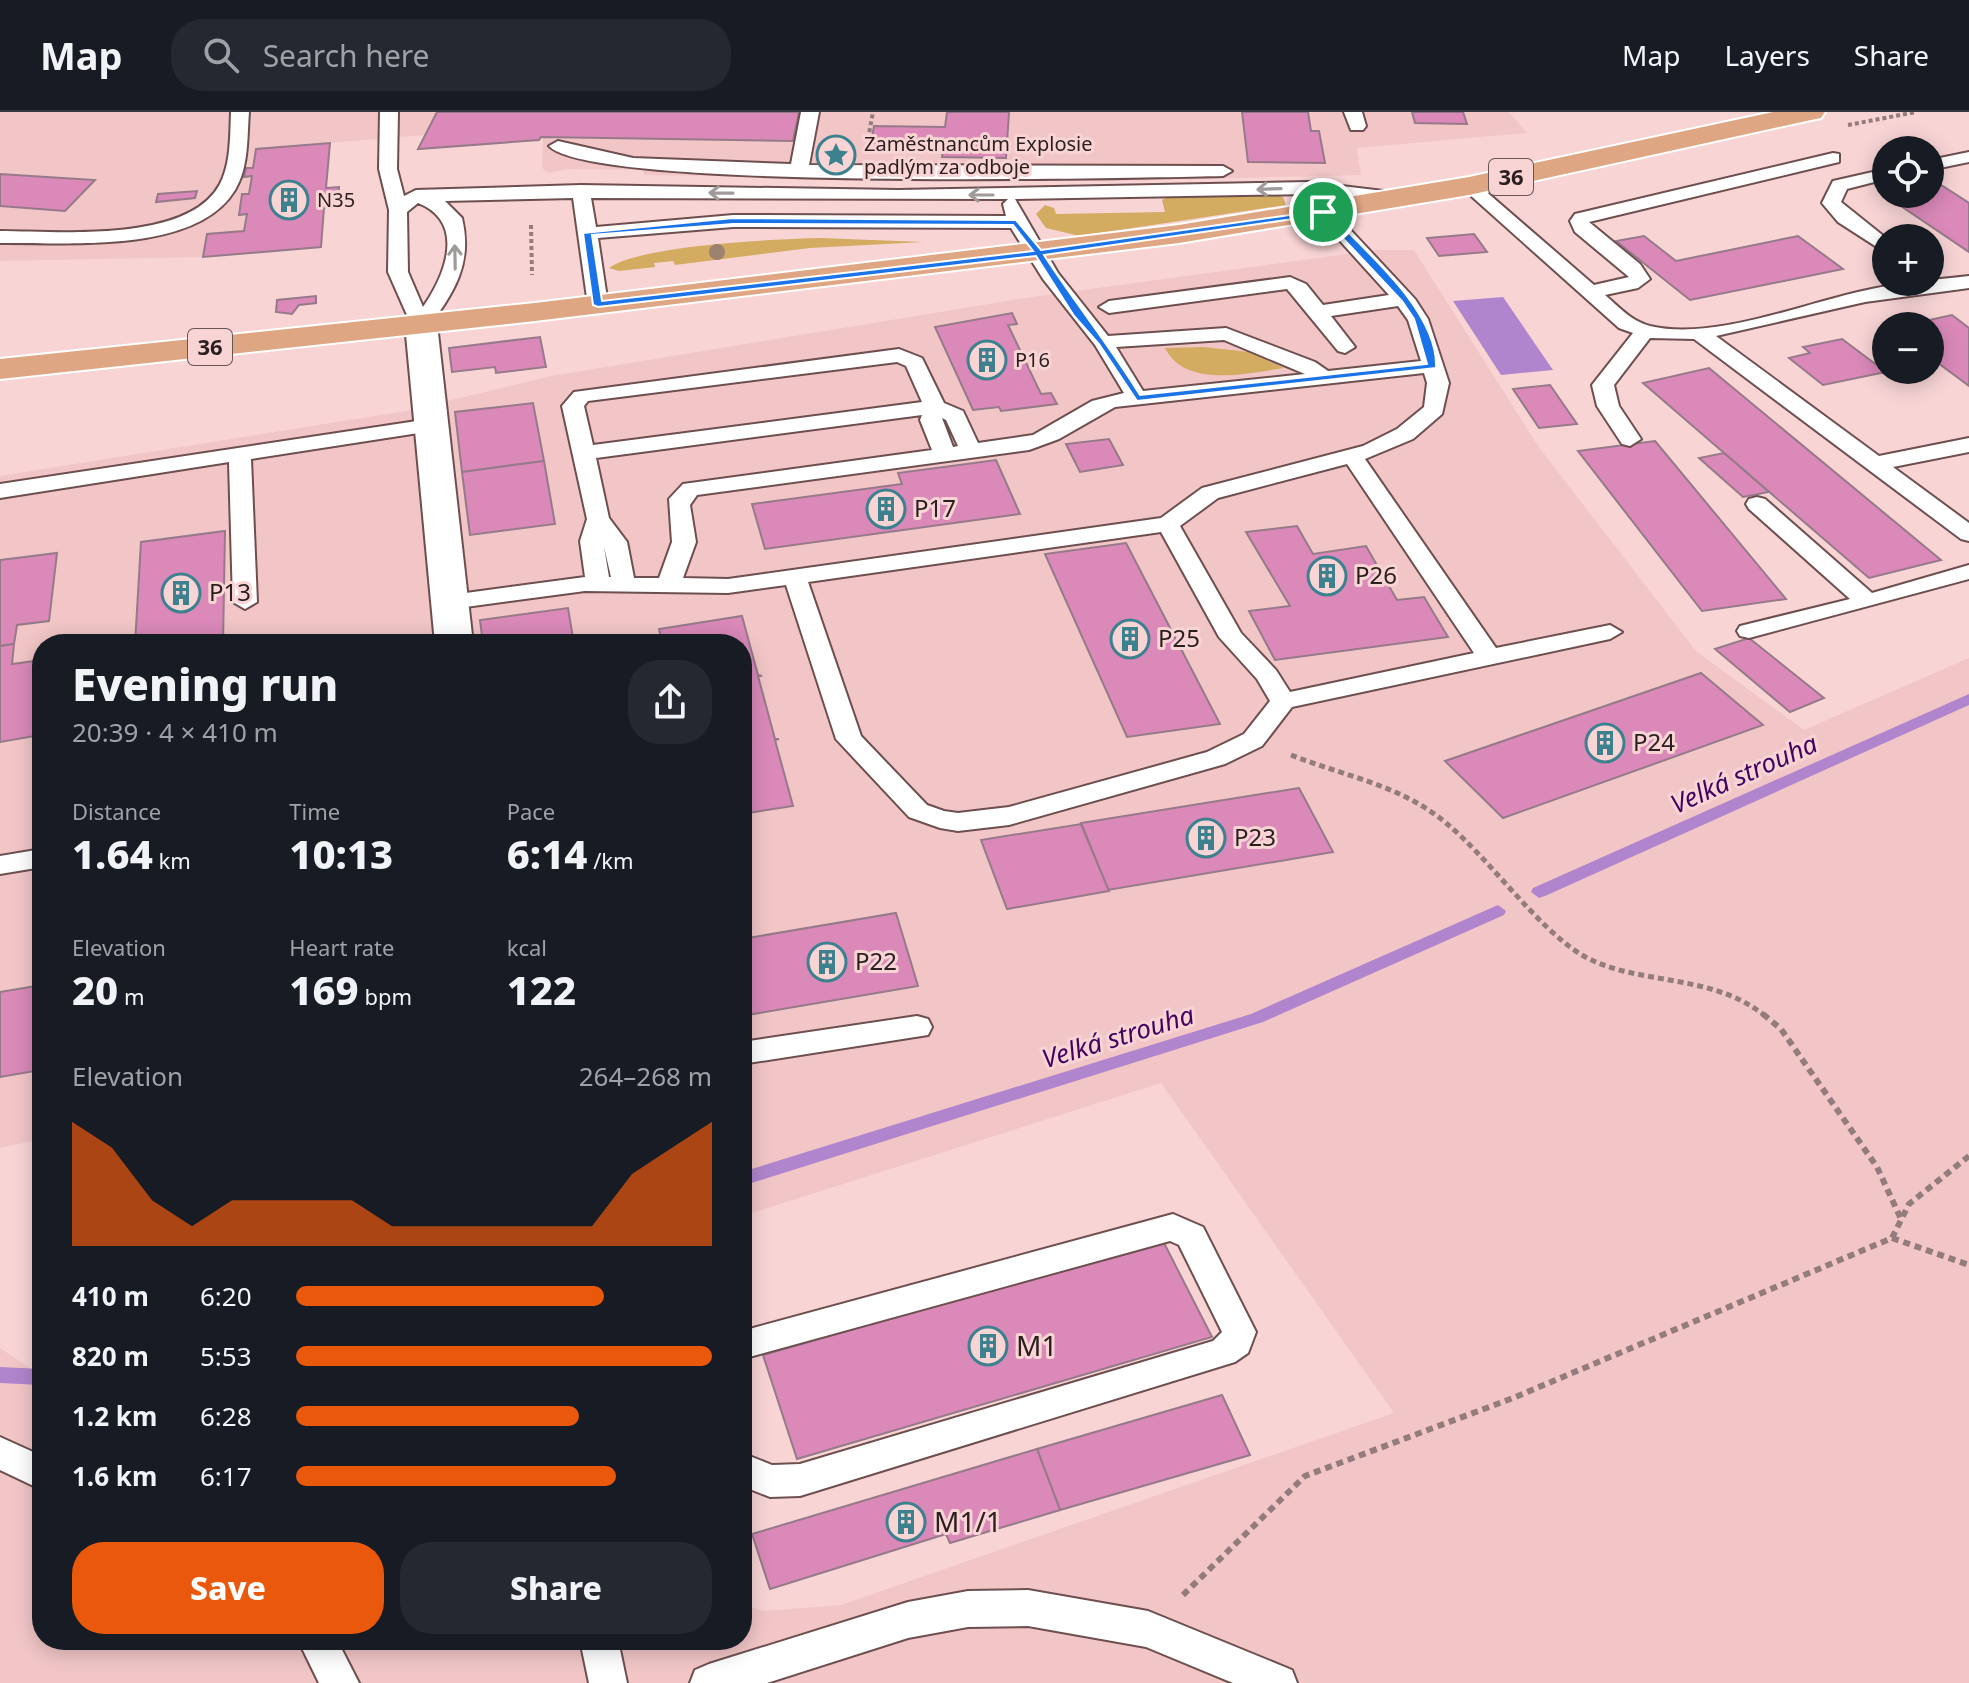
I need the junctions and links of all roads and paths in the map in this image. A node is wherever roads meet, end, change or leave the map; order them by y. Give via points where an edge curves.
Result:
1 (240, 112) edge
2 (389, 112) edge
3 (810, 112) edge
4 (873, 112) edge
5 (1811, 112) edge
6 (558, 146) dead end
7 (866, 147) dead end
8 (1969, 157) edge
9 (1833, 158) dead end
10 (1944, 162) edge
11 (799, 170) junction
12 (1331, 170) dead end
13 (1872, 177) edge
14 (1469, 186) junction
15 (581, 191) junction
16 (529, 192) junction
17 (1012, 195) junction
18 (416, 196) junction
19 (1402, 198) junction
20 (396, 201) junction
21 (1323, 212) junction
22 (1016, 222) junction
23 (587, 233) junction
24 (0, 237) edge
25 (1872, 237) edge
26 (1039, 253) junction
27 (1944, 281) edge
28 (1969, 282) edge
29 (1590, 292) junction
30 (1401, 294) junction
31 (1872, 294) edge
32 (598, 305) junction
33 (1313, 306) junction
34 (1109, 307) dead end
35 (535, 312) junction
36 (421, 324) junction
37 (1644, 332) junction
38 (1699, 333) junction
39 (1103, 342) junction
40 (1345, 347) dead end
41 (1433, 366) junction
42 (0, 369) edge
43 (1324, 378) junction
44 (1137, 398) junction
45 (935, 407) junction
46 (430, 425) junction
47 (1630, 439) dead end
48 (1969, 445) edge
49 (971, 451) junction
50 (240, 453) junction
51 (583, 453) junction
52 (945, 454) junction
53 (1353, 457) junction
54 (1874, 464) junction
55 (1, 491) edge
56 (1757, 504) dead end
57 (598, 519) junction
58 (1168, 524) junction
59 (1969, 534) edge
60 (1969, 572) edge
61 (795, 577) junction
62 (598, 584) junction
63 (624, 584) junction
64 (668, 586) junction
65 (245, 602) dead end
66 (451, 602) junction
67 (1868, 602) junction
68 (1749, 631) dead end
69 (1610, 632) dead end
70 (453, 634) edge
71 (1490, 658) junction
72 (1283, 701) junction
73 (1253, 740) junction
74 (32, 860) edge
75 (0, 865) edge
76 (917, 1027) dead end
77 (752, 1052) edge
78 (1969, 1156) edge
79 (1901, 1219) junction
80 (1892, 1238) junction
81 (1969, 1265) edge
82 (752, 1342) edge
83 (0, 1453) edge
84 (32, 1469) edge
85 (752, 1475) edge
86 (1148, 1629) junction
87 (322, 1650) edge
88 (601, 1650) edge
89 (340, 1683) edge
90 (608, 1683) edge
91 (709, 1683) edge
92 (1278, 1683) edge

1 - 24 lane via 228,187 200,215 141,231
2 - 20 lane via 388,169
3 - 11 lane
4 - 7 path
5 - 14 main road, 36
6 - 11 lane via 615,163
8 - 10 lane
9 - 29 lane via 1582,218 1582,228 1640,279
11 - 12 lane
13 - 25 lane via 1839,185 1831,203
14 - 19 main road, 36
14 - 29 lane
15 - 16 lane
17 -> 15 lane
15 - 23 lane
16 - 18 lane
16 - 35 path
19 -> 17 lane via 1308,188
17 - 22 lane
18 - 20 lane
36 -> 18 lane via 455,276 455,225 440,205
19 - 21 main road, 36
20 - 36 lane via 398,272
21 - 26 main road, 36
21 - 30 lane
22 - 23 lane via 733,221
22 - 26 lane
23 - 32 lane
26 - 32 main road, 36
26 - 39 lane via 1077,314
27 - 28 lane
29 - 37 lane via 1626,324
30 - 33 lane
30 - 41 lane via 1418,319
31 - 38 lane
32 - 35 main road, 36
33 - 34 lane via 1295,285 1276,283
33 - 40 lane
35 - 36 main road, 36
36 - 42 main road, 36
36 - 46 street
37 - 38 lane
37 - 47 lane via 1603,385 1608,406
38 - 54 lane
39 - 43 lane via 1226,334 1308,366
39 - 44 lane
41 - 43 lane
41 - 53 lane via 1437,403 1429,416 1387,444
43 - 44 lane
44 - 49 lane via 1101,404 1045,440
45 - 49 lane via 955,416
45 - 51 lane
45 - 51 lane via 915,362 899,355 587,395 573,402
45 - 52 lane via 931,420
46 - 50 lane
46 - 66 street
48 - 54 lane
49 - 52 lane
50 - 55 lane
50 - 65 lane
51 - 57 lane
52 - 64 lane via 684,492 678,503 684,543
53 - 58 lane via 1210,493
53 - 71 lane
54 - 59 lane
56 - 67 lane
57 - 62 lane via 592,541
57 - 63 lane via 615,542
58 - 61 lane
58 - 72 lane via 1231,637
60 - 67 lane
61 - 64 lane via 728,586
61 - 73 lane via 849,739 918,811 940,819 1009,816 1216,758
62 - 63 lane
62 - 66 lane
63 - 64 lane
66 - 70 street
67 - 68 lane
69 - 71 lane
71 - 72 lane
72 - 73 lane
73 - 79 path via 1334,773 1383,786 1425,807 1582,955 1610,967 1721,991 1762,1010 1781,1029 1877,1167
74 - 75 lane
76 - 77 lane
78 - 79 path via 1909,1204
79 - 80 path
80 - 81 path
80 - 86 path via 1513,1398 1305,1476
82 - 85 lane via 1173,1227 1191,1236 1239,1332 1236,1343 1223,1352 800,1480 786,1483
83 - 84 lane
86 - 91 lane via 1028,1608 968,1609 908,1620
86 - 92 lane
87 - 89 lane
88 - 90 lane

